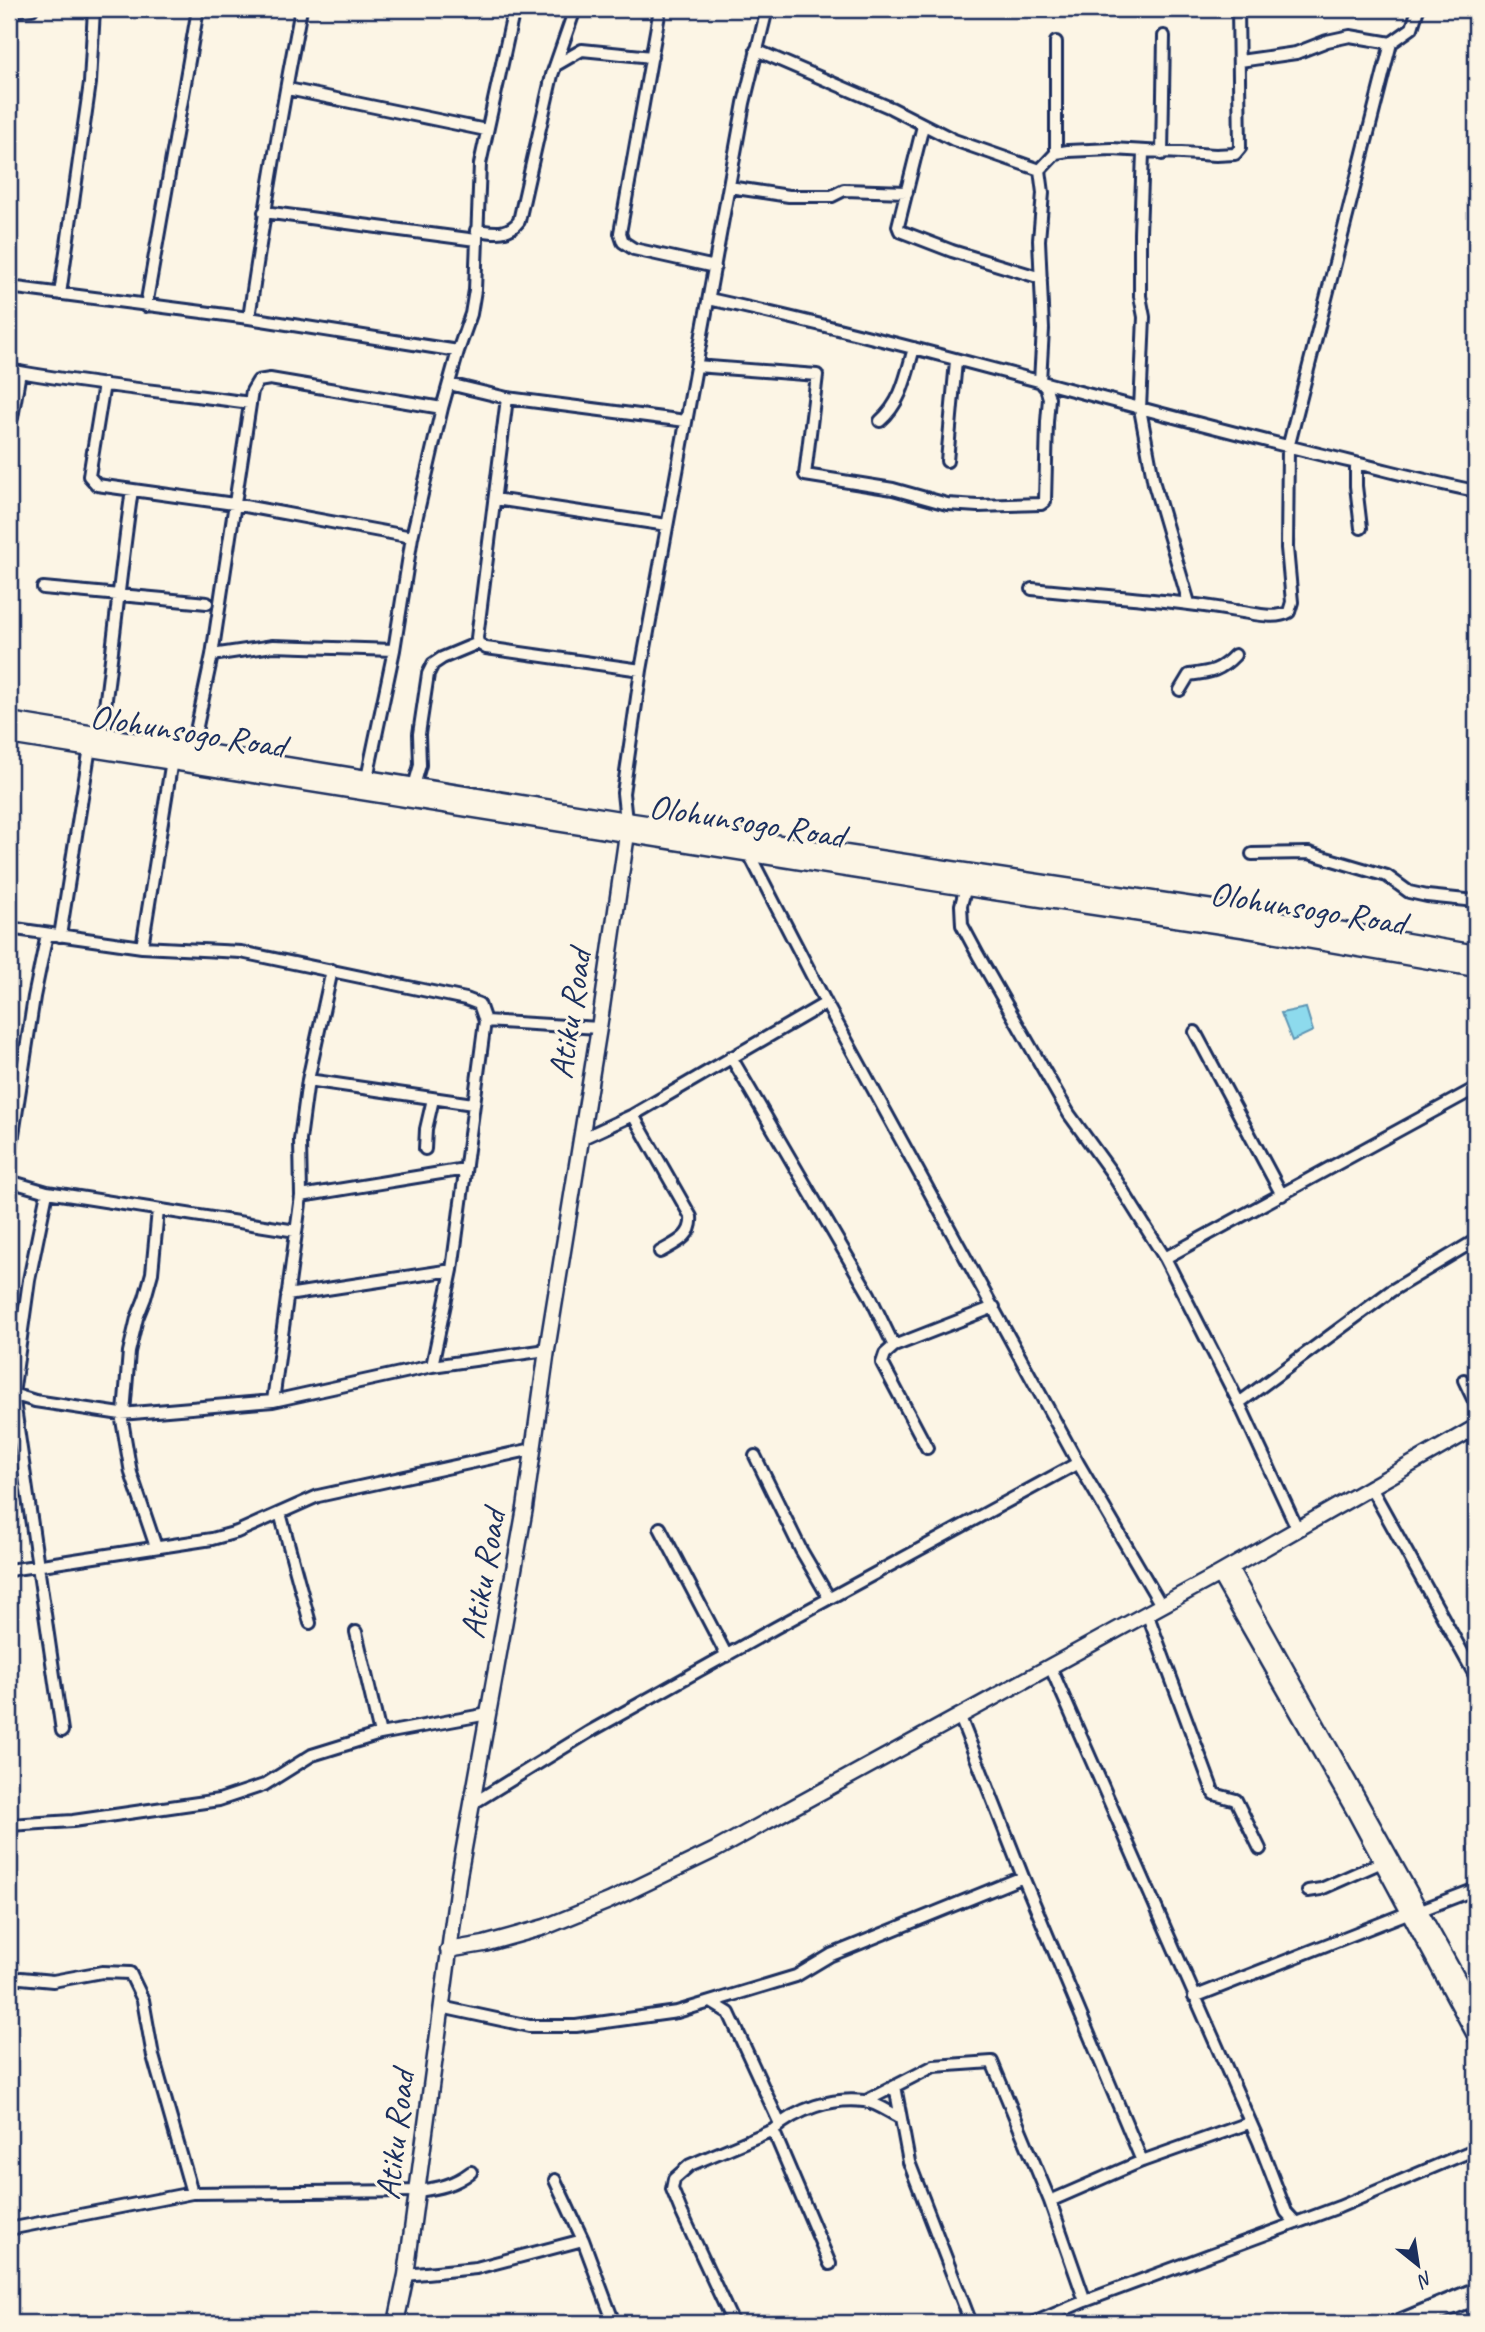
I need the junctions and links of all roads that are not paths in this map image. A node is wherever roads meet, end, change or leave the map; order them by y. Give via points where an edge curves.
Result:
1 (32, 9) edge
2 (94, 9) edge
3 (198, 9) edge
4 (301, 9) edge
5 (514, 9) edge
6 (575, 9) edge
7 (660, 9) edge
8 (767, 9) edge
9 (1238, 9) edge
10 (1418, 9) edge
11 (9, 11) edge
12 (567, 30) junction
13 (1164, 36) dead end
14 (1056, 43) dead end
15 (1391, 43) junction
16 (582, 50) junction
17 (756, 50) junction
18 (652, 57) junction
19 (1240, 61) junction
20 (556, 65) junction
21 (288, 89) junction
22 (923, 126) junction
23 (486, 130) junction
24 (1056, 153) junction
25 (1143, 153) junction
26 (1162, 154) junction
27 (1041, 170) junction
28 (729, 187) junction
29 (906, 192) junction
30 (264, 212) junction
31 (476, 235) junction
32 (715, 267) junction
33 (1041, 278) junction
34 (9, 287) edge
35 (60, 294) junction
36 (709, 299) junction
37 (146, 306) junction
38 (249, 318) junction
39 (914, 348) junction
40 (458, 351) junction
41 (956, 361) junction
42 (696, 366) junction
43 (14, 371) edge
44 (1040, 381) junction
45 (104, 384) junction
46 (449, 384) junction
47 (507, 398) junction
48 (250, 403) junction
49 (442, 408) junction
50 (1140, 409) junction
51 (12, 418) dead end
52 (686, 421) junction
53 (880, 421) dead end
54 (1288, 448) junction
55 (947, 461) dead end
56 (1356, 463) junction
57 (131, 490) junction
58 (1476, 491) edge
59 (495, 499) junction
60 (234, 504) junction
61 (667, 524) junction
62 (1361, 528) dead end
63 (412, 537) junction
64 (43, 589) dead end
65 (1032, 589) dead end
66 (118, 595) junction
67 (207, 603) dead end
68 (1189, 603) junction
69 (478, 643) junction
70 (394, 650) junction
71 (212, 655) junction
72 (1235, 655) dead end
73 (641, 670) junction
74 (1180, 690) dead end
75 (9, 721) edge
76 (9, 735) edge
77 (96, 741) junction
78 (192, 750) junction
79 (172, 760) junction
80 (367, 778) junction
81 (414, 786) junction
82 (626, 827) junction
83 (748, 852) junction
84 (1252, 854) dead end
85 (966, 887) junction
86 (1476, 901) edge
87 (9, 928) edge
88 (47, 934) junction
89 (60, 936) junction
90 (1384, 945) junction
91 (142, 947) junction
92 (1476, 954) edge
93 (1476, 968) edge
94 (332, 970) junction
95 (826, 1003) junction
96 (485, 1021) junction
97 (598, 1028) junction
98 (1195, 1032) dead end
99 (731, 1056) junction
100 (308, 1080) junction
101 (1476, 1088) edge
102 (433, 1099) junction
103 (472, 1104) junction
104 (633, 1115) junction
105 (581, 1139) junction
106 (425, 1149) dead end
107 (9, 1161) edge
108 (465, 1169) junction
109 (9, 1181) edge
110 (47, 1192) junction
111 (1282, 1195) junction
112 (301, 1196) junction
113 (158, 1210) junction
114 (296, 1231) junction
115 (1476, 1240) edge
116 (660, 1252) dead end
117 (1165, 1258) junction
118 (452, 1270) junction
119 (287, 1295) junction
120 (994, 1307) junction
121 (894, 1346) junction
122 (547, 1350) junction
123 (432, 1366) junction
124 (1464, 1380) dead end
125 (11, 1394) edge
126 (273, 1401) junction
127 (1239, 1403) junction
128 (1476, 1405) edge
129 (122, 1414) junction
130 (1476, 1427) edge
131 (927, 1448) dead end
132 (533, 1449) junction
133 (755, 1457) dead end
134 (1078, 1463) junction
135 (1370, 1486) junction
136 (280, 1513) junction
137 (660, 1528) dead end
138 (1297, 1528) junction
139 (156, 1547) junction
140 (38, 1566) junction
141 (9, 1570) edge
142 (1224, 1571) junction
143 (830, 1598) junction
144 (1161, 1605) junction
145 (1147, 1614) junction
146 (310, 1623) dead end
147 (356, 1632) dead end
148 (727, 1656) junction
149 (1050, 1666) junction
150 (1476, 1676) edge
151 (488, 1714) junction
152 (960, 1717) junction
153 (62, 1731) dead end
154 (380, 1734) junction
155 (472, 1804) junction
156 (9, 1825) edge
157 (1260, 1849) dead end
158 (1382, 1862) junction
159 (1023, 1877) junction
160 (1476, 1889) edge
161 (1308, 1891) dead end
162 (1416, 1911) junction
163 (448, 1950) junction
164 (21, 1978) dead end
165 (738, 1992) junction
166 (1194, 1997) junction
167 (711, 2002) junction
168 (441, 2007) junction
169 (1476, 2012) edge
170 (729, 2013) junction
171 (1476, 2036) edge
172 (895, 2086) junction
173 (866, 2101) junction
174 (899, 2117) junction
175 (1249, 2123) junction
176 (777, 2127) junction
177 (1476, 2149) edge
178 (1142, 2161) junction
179 (471, 2172) dead end
180 (555, 2180) dead end
181 (418, 2191) junction
182 (192, 2193) junction
183 (1050, 2201) junction
184 (1286, 2212) junction
185 (1296, 2223) junction
186 (9, 2229) edge
187 (1277, 2231) junction
188 (583, 2240) junction
189 (830, 2263) dead end
190 (407, 2275) junction
191 (1476, 2288) edge
192 (1473, 2300) edge
193 (1085, 2301) junction
194 (1476, 2316) edge
195 (396, 2323) edge
196 (614, 2323) edge
197 (733, 2323) edge
198 (971, 2323) edge
199 (1033, 2323) edge
200 (1392, 2323) edge
201 (1417, 2323) edge

1 - 11 street
2 - 35 street via 88,95
3 - 37 street
4 - 21 street
5 - 23 street
6 - 12 street
7 - 18 street
8 - 17 street
9 - 19 street
10 - 15 street via 1412,28
12 - 16 street
12 - 20 street
13 - 26 street
14 - 24 street
15 - 19 street via 1350,36 1296,53
15 - 54 street
16 - 18 street
16 - 20 street
17 - 22 street
17 - 28 street
18 - 32 street via 620,233 623,242 634,249
19 - 26 street via 1240,148 1235,154
20 - 31 street via 519,222 504,233
21 - 23 street
21 - 30 street
22 - 27 street
22 - 29 street
23 - 31 street
24 - 25 street via 1111,149
24 - 27 street
25 - 26 street
25 - 50 street
27 - 33 street
28 - 29 street via 789,195 832,196 844,190
28 - 32 street
29 - 33 street via 898,226 904,233
30 - 31 street
30 - 38 street
31 - 40 street via 475,290
32 - 36 street
33 - 44 street
34 - 35 street
35 - 37 street
36 - 39 street
36 - 42 street
37 - 38 street
38 - 40 street
39 - 41 street
39 - 53 street via 902,392
40 - 46 street
41 - 44 street
41 - 55 street
42 - 44 street via 817,375 805,475 962,505 1045,501 1049,398
42 - 52 street
43 - 45 street
43 - 51 street
44 - 50 street
45 - 48 street
45 - 57 street via 89,476 97,485
46 - 47 street
46 - 49 street
47 - 52 street
47 - 59 street
48 - 49 street via 258,381 270,379
48 - 60 street
49 - 63 street
50 - 54 street
50 - 68 street via 1154,484
52 - 61 street
54 - 56 street
54 - 68 street via 1289,612 1282,616 1258,614
56 - 58 street
56 - 62 street
57 - 60 street
57 - 66 street
59 - 61 street
59 - 69 street
60 - 63 street
60 - 71 street
61 - 73 street
63 - 70 street
64 - 66 street
65 - 68 street
66 - 67 street
66 - 77 street
69 - 73 street via 485,648
69 - 81 street via 442,658 428,674
70 - 71 street via 273,646
70 - 80 street
71 - 78 street
72 - 74 street via 1223,667 1189,675
73 - 82 street via 624,793
75 - 77 main road, Olohunsogo Road
76 - 77 main road, Olohunsogo Road
77 - 78 main road, Olohunsogo Road
77 - 79 main road, Olohunsogo Road
77 - 89 street
78 - 80 main road, Olohunsogo Road
79 - 82 main road, Olohunsogo Road
79 - 91 street
80 - 81 main road, Olohunsogo Road
81 - 82 main road, Olohunsogo Road
82 - 83 main road, Olohunsogo Road
82 - 90 main road, Olohunsogo Road via 1246,914
82 - 97 street, Atiku Road
83 - 85 main road, Olohunsogo Road
83 - 95 street
84 - 86 street via 1308,853 1387,876 1409,892
85 - 90 main road, Olohunsogo Road
85 - 117 street via 962,925 978,955 1069,1114
87 - 88 street
88 - 89 street
88 - 107 street
89 - 91 street
90 - 92 main road, Olohunsogo Road
90 - 93 main road, Olohunsogo Road
91 - 94 street via 241,951
94 - 96 street via 479,1003
94 - 100 street
95 - 99 street
95 - 120 street
96 - 97 street
96 - 103 street
97 - 105 street, Atiku Road
98 - 111 street
99 - 104 street
99 - 121 street via 869,1294
100 - 102 street
100 - 112 street via 300,1140
101 - 111 street
102 - 103 street
102 - 106 street
103 - 108 street
104 - 105 street
104 - 116 street via 691,1217 687,1235
105 - 122 street, Atiku Road
108 - 112 street
108 - 118 street
109 - 110 street
110 - 113 street
110 - 125 street
111 - 117 street
112 - 114 street
113 - 114 street
113 - 129 street via 152,1273 128,1352
114 - 119 street
115 - 127 street via 1391,1291
117 - 127 street
118 - 119 street
118 - 123 street
119 - 126 street
120 - 121 street
120 - 134 street
121 - 131 street via 882,1363
122 - 123 street
122 - 132 street, Atiku Road
123 - 126 street
124 - 128 street
125 - 129 street
125 - 140 street
126 - 129 street
127 - 138 street
129 - 139 street via 131,1473
130 - 135 street
132 - 136 street via 317,1496
132 - 151 street, Atiku Road
133 - 143 street via 800,1550
134 - 143 street
134 - 144 street
135 - 138 street
135 - 150 street
136 - 139 street via 212,1539
136 - 146 street
137 - 148 street
138 - 142 street
139 - 140 street
140 - 141 street
140 - 153 street
142 - 144 street
142 - 158 street
142 - 162 street
143 - 148 street
144 - 145 street
145 - 149 street
145 - 157 street via 1214,1794 1236,1800
147 - 154 street
148 - 155 street via 589,1732
149 - 152 street
149 - 166 street
151 - 154 street
151 - 155 street, Atiku Road
152 - 159 street
152 - 163 street via 715,1850 609,1901 545,1927
154 - 156 street via 312,1755 264,1785 219,1800 85,1820
155 - 163 street, Atiku Road
158 - 161 street
158 - 162 street
159 - 165 street via 831,1955 796,1976
159 - 178 street
160 - 162 street
162 - 166 street
162 - 169 street
162 - 171 street
163 - 168 street, Atiku Road
164 - 182 street via 54,1981 102,1972 130,1973 143,2000 153,2056
165 - 167 street
165 - 170 street
166 - 175 street
167 - 168 street via 677,2012 576,2026 529,2026
167 - 170 street
168 - 181 street, Atiku Road
170 - 176 street
172 - 173 street
172 - 174 street
172 - 183 street via 934,2066 992,2062
173 - 174 street
173 - 176 street via 821,2104
174 - 198 street via 909,2162
175 - 178 street
175 - 184 street
176 - 189 street
176 - 197 street via 690,2165 674,2179 672,2189 681,2211
177 - 185 street
178 - 183 street
179 - 181 street via 458,2182
180 - 188 street
181 - 182 street
181 - 190 street, Atiku Road
182 - 186 street
183 - 193 street
184 - 185 street
184 - 187 street
185 - 187 street
187 - 193 street
188 - 190 street via 476,2269
188 - 196 street
190 - 195 street, Atiku Road
191 - 200 street
192 - 194 street
192 - 201 street
193 - 199 street

